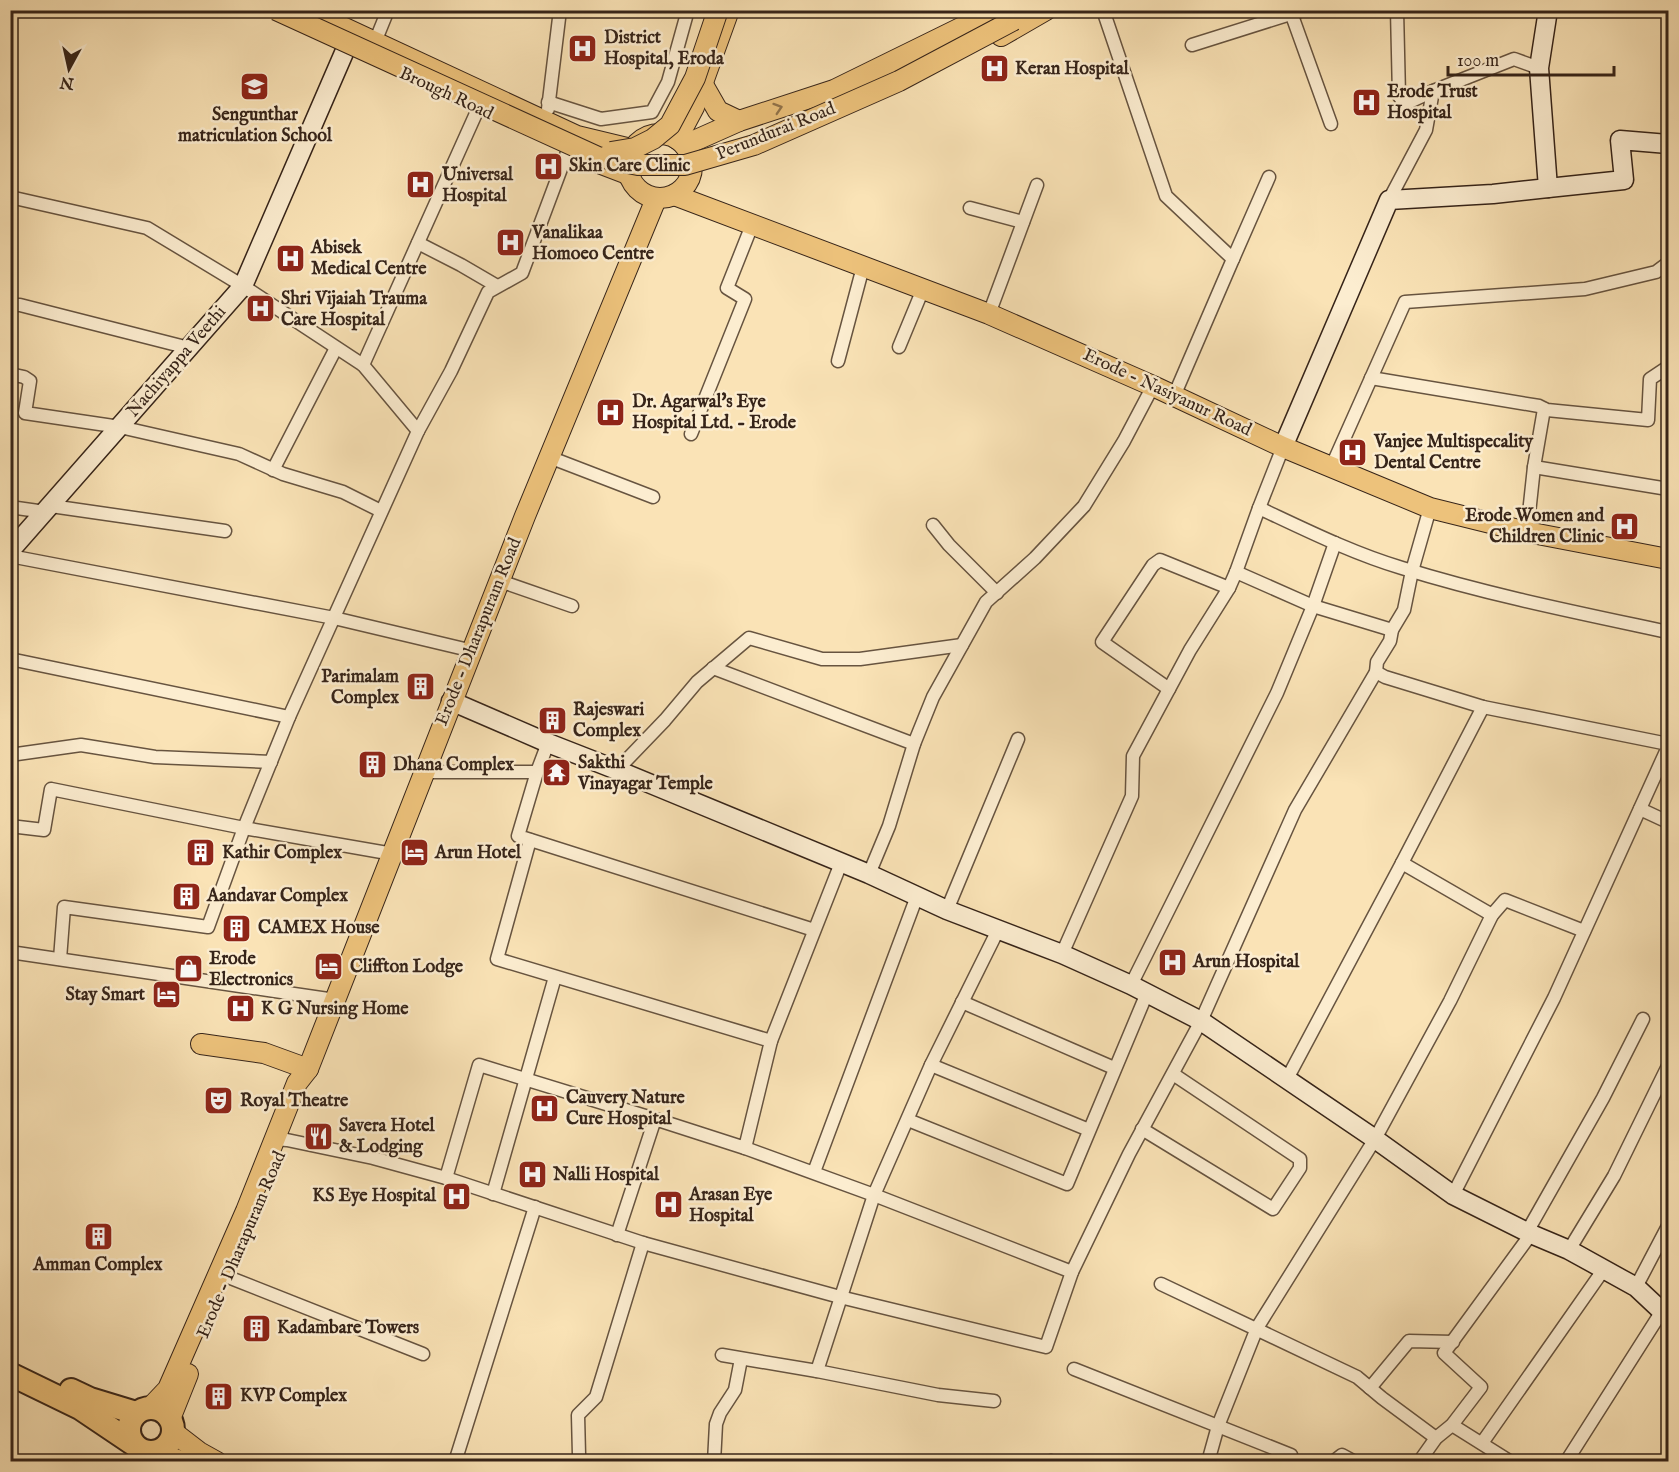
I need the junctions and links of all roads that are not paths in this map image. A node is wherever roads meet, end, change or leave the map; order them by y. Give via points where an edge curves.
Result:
1 (265, 10) edge
2 (276, 10) edge
3 (293, 10) edge
4 (306, 10) edge
5 (388, 10) edge
6 (560, 10) edge
7 (688, 10) edge
8 (718, 10) edge
9 (729, 10) edge
10 (1036, 10) edge
11 (1046, 10) edge
12 (1103, 10) edge
13 (1397, 10) edge
14 (1548, 10) edge
15 (1295, 12) edge
16 (1009, 14) edge
17 (350, 40) junction
18 (375, 42) junction
19 (1192, 45) dead end
20 (1539, 68) junction
21 (702, 82) junction
22 (1432, 91) junction
23 (548, 102) junction
24 (478, 109) junction
25 (739, 121) junction
26 (546, 122) junction
27 (1332, 124) dead end
28 (681, 142) junction
29 (1668, 144) edge
30 (567, 150) junction
31 (632, 150) junction
32 (610, 152) junction
33 (692, 167) junction
34 (630, 175) junction
35 (1269, 177) dead end
36 (1037, 185) dead end
37 (1548, 188) junction
38 (10, 197) edge
39 (665, 197) junction
40 (1389, 200) junction
41 (970, 208) dead end
42 (1023, 222) junction
43 (752, 225) junction
44 (418, 243) junction
45 (1233, 259) junction
46 (1668, 263) edge
47 (862, 267) junction
48 (243, 286) junction
49 (497, 286) junction
50 (923, 289) junction
51 (10, 305) edge
52 (989, 314) junction
53 (899, 347) dead end
54 (189, 348) junction
55 (336, 348) junction
56 (838, 361) dead end
57 (363, 365) junction
58 (1668, 370) edge
59 (10, 374) edge
60 (1371, 378) junction
61 (1153, 386) junction
62 (1174, 396) junction
63 (1544, 409) junction
64 (120, 427) junction
65 (418, 431) junction
66 (691, 434) dead end
67 (1283, 447) junction
68 (549, 458) junction
69 (1534, 467) junction
70 (1330, 468) junction
71 (273, 470) junction
72 (1668, 489) edge
73 (653, 496) dead end
74 (10, 507) edge
75 (1259, 508) junction
76 (1430, 508) junction
77 (48, 509) junction
78 (381, 511) junction
79 (933, 525) dead end
80 (225, 531) dead end
81 (1527, 532) junction
82 (1335, 543) junction
83 (10, 554) edge
84 (1668, 560) edge
85 (1412, 571) junction
86 (1236, 572) junction
87 (500, 581) junction
88 (1228, 588) junction
89 (997, 592) junction
90 (572, 606) dead end
91 (1313, 606) junction
92 (334, 618) junction
93 (1392, 630) junction
94 (1668, 632) edge
95 (962, 645) junction
96 (472, 651) junction
97 (10, 659) edge
98 (713, 668) junction
99 (1376, 672) junction
100 (1169, 689) junction
101 (451, 701) junction
102 (1483, 707) junction
103 (289, 717) junction
104 (1018, 739) dead end
105 (548, 743) junction
106 (914, 744) junction
107 (1668, 746) edge
108 (10, 755) edge
109 (271, 762) junction
110 (617, 770) junction
111 (424, 772) junction
112 (537, 772) junction
113 (1640, 809) junction
114 (1668, 822) edge
115 (10, 826) edge
116 (244, 828) junction
117 (530, 840) junction
118 (393, 854) junction
119 (841, 863) junction
120 (1402, 863) junction
121 (869, 874) junction
122 (917, 896) junction
123 (946, 910) junction
124 (1492, 915) junction
125 (814, 930) junction
126 (998, 930) junction
127 (1584, 931) junction
128 (10, 952) edge
129 (1062, 954) junction
130 (60, 959) junction
131 (555, 977) junction
132 (1139, 989) junction
133 (335, 1000) junction
134 (962, 1002) junction
135 (1643, 1020) dead end
136 (1201, 1021) junction
137 (771, 1041) junction
138 (201, 1044) dead end
139 (931, 1065) junction
140 (1668, 1066) edge
141 (1114, 1068) junction
142 (308, 1069) junction
143 (1173, 1074) junction
144 (524, 1079) junction
145 (1287, 1079) junction
146 (655, 1119) junction
147 (908, 1120) junction
148 (1142, 1129) junction
149 (1089, 1130) junction
150 (1375, 1139) junction
151 (280, 1140) junction
152 (745, 1148) junction
153 (814, 1172) junction
154 (446, 1178) junction
155 (493, 1194) junction
156 (874, 1195) junction
157 (1453, 1196) junction
158 (535, 1207) junction
159 (1668, 1226) edge
160 (1529, 1233) junction
161 (617, 1235) junction
162 (644, 1243) junction
163 (1569, 1250) junction
164 (1604, 1269) junction
165 (1072, 1272) junction
166 (228, 1277) junction
167 (1161, 1284) dead end
168 (1636, 1287) junction
169 (840, 1297) junction
170 (1665, 1314) edge
171 (1257, 1328) junction
172 (1452, 1342) junction
173 (423, 1354) dead end
174 (722, 1355) dead end
175 (741, 1359) junction
176 (1074, 1369) dead end
177 (817, 1371) junction
178 (12, 1375) edge
179 (1370, 1388) junction
180 (994, 1401) dead end
181 (143, 1411) junction
182 (171, 1425) junction
183 (1452, 1425) junction
184 (1218, 1426) junction
185 (1436, 1438) junction
186 (1482, 1443) junction
187 (142, 1452) edge
188 (1291, 1455) dead end
189 (183, 1461) edge
190 (217, 1461) edge
191 (455, 1461) edge
192 (577, 1461) edge
193 (714, 1461) edge
194 (1208, 1461) edge
195 (1333, 1461) edge
196 (1355, 1461) edge
197 (1419, 1461) edge
198 (1511, 1461) edge
199 (1566, 1461) edge

1 - 17 main road, Brough Road
2 - 16 main road, Perundurai Road, bridge via 598,157 655,166 686,165 754,145 899,81
3 - 32 main road, Perundurai Road
4 - 17 main road, Brough Road
5 - 18 street
6 - 23 street
7 - 23 street via 668,82 652,112 601,118
8 - 32 main road, bridge via 695,78 670,125 635,148
9 - 21 main road
10 - 16 main road, Perundurai Road
11 - 33 main road via 947,66 846,112 742,156
12 - 45 street via 1166,196
13 - 22 street via 1399,96 1406,104
14 - 20 street
15 - 19 street
15 - 27 street
25 -> 16 main road via 834,90
16 - 32 main road, Perundurai Road, bridge via 896,73 718,151 683,158 644,159
17 - 18 main road, Brough Road
17 - 24 main road, Brough Road
17 - 48 street, Nachiyappa Veethi
18 - 26 main road, Brough Road
20 - 22 street via 1514,59
20 - 37 street
21 - 25 main road via 718,111
21 - 28 main road
22 - 40 street via 1426,130
23 - 26 street
24 - 30 main road, Brough Road
24 - 44 street
25 - 28 main road
26 - 31 main road, Brough Road via 577,136
28 - 31 main road via 656,135 645,138
28 - 33 main road via 690,153
29 - 37 street via 1620,140 1624,180
30 - 34 main road, Brough Road
30 - 49 street via 522,273
31 - 34 main road
33 - 39 main road, Erode - Dharapuram Road via 688,182
34 - 39 main road via 642,193
35 - 45 street
36 - 42 street
37 - 40 street
38 - 48 street via 147,228
39 - 43 main road, Erode - Nasiyanur Road
39 - 68 main road, Erode - Dharapuram Road
40 - 67 street
41 - 42 street
42 - 52 street
43 - 47 main road, Erode - Nasiyanur Road
43 - 66 street via 727,288 745,299
44 - 49 street
44 - 57 street
45 - 62 street
46 - 60 street via 1656,272 1585,289 1405,302
47 - 50 main road, Erode - Nasiyanur Road
47 - 56 street
48 - 54 street, Nachiyappa Veethi
48 - 55 street
49 - 65 street via 488,292
50 - 52 main road, Erode - Nasiyanur Road
50 - 53 street
51 - 54 street
52 - 61 main road, Erode - Nasiyanur Road
54 - 64 street, Nachiyappa Veethi
55 - 57 street
55 - 71 street
57 - 65 street
58 - 63 street via 1650,379 1648,420
59 - 64 street via 30,381 25,413
60 - 63 street
60 - 70 street
61 - 62 main road, Erode - Nasiyanur Road
61 - 89 street via 1084,506
62 - 67 main road, Erode - Nasiyanur Road
63 - 69 street
64 - 71 street via 239,454
64 - 77 street, Nachiyappa Veethi
65 - 78 street
67 - 70 main road, Erode - Nasiyanur Road
67 - 75 street
68 - 73 street
68 - 87 main road, Erode - Dharapuram Road
69 - 72 street
69 - 81 street
70 - 76 main road, Erode - Nasiyanur Road
71 - 78 street via 343,492
74 - 77 street
75 - 82 street
75 - 86 street
76 - 81 main road, Erode - Nasiyanur Road
76 - 85 street
77 - 80 street
77 - 83 street, Nachiyappa Veethi
78 - 92 street
79 - 89 street
81 - 84 main road, Erode - Nasiyanur Road
82 - 85 street
82 - 91 street
83 - 92 street
85 - 93 street via 1404,610
85 - 94 street
86 - 88 street
86 - 91 street
87 - 90 street
87 - 96 main road, Erode - Dharapuram Road
88 - 100 street
88 - 100 street via 1160,560 1102,642
89 - 95 street
91 - 93 street
91 - 132 street via 1277,693
92 - 96 street
92 - 103 street
93 - 99 street
95 - 98 street via 822,659 749,638
95 - 106 street via 933,697
96 - 101 main road, Erode - Dharapuram Road
97 - 103 street
98 - 106 street
98 - 110 street
99 - 102 street
99 - 136 street via 1295,810
100 - 129 street via 1133,756 1132,796
101 - 105 street
101 - 111 main road, Erode - Dharapuram Road
102 - 107 street
102 - 120 street
103 - 109 street
104 - 123 street
105 - 110 street
105 - 112 street
106 - 121 street via 889,826
107 - 113 street
108 - 109 street via 81,745 155,757
109 - 116 street
110 - 119 street
111 - 112 street
111 - 118 main road, Erode - Dharapuram Road
112 - 117 street via 518,836
113 - 114 street
113 - 127 street
115 - 116 street via 44,830 51,789
116 - 118 street
116 - 130 street via 208,927 64,907
117 - 125 street
117 - 131 street via 497,959
118 - 133 main road, Erode - Dharapuram Road
119 - 121 street
119 - 125 street
120 - 124 street
120 - 145 street
121 - 122 street
122 - 123 street
122 - 153 street
123 - 126 street
124 - 127 street via 1505,900
124 - 150 street
125 - 137 street
126 - 129 street
126 - 134 street
127 - 157 street
128 - 130 street
129 - 132 street
130 - 133 street
131 - 137 street
131 - 144 street
132 - 136 street
132 - 141 street
133 - 142 main road, Erode - Dharapuram Road
134 - 139 street
134 - 141 street
135 - 160 street
136 - 143 street
136 - 145 street
137 - 152 street
138 - 142 main road via 264,1053
139 - 147 street
139 - 149 street
140 - 163 street via 1614,1176
141 - 149 street
142 - 151 main road, Erode - Dharapuram Road via 297,1083
143 - 148 street
143 - 148 street via 1300,1159 1300,1168 1273,1209
144 - 146 street
144 - 154 street via 479,1065
144 - 155 street
145 - 150 street
146 - 152 street
146 - 161 street
147 - 149 street via 1067,1184
147 - 156 street
148 - 165 street
150 - 157 street
150 - 171 street
151 - 154 street via 373,1158
151 - 166 main road, Erode - Dharapuram Road
151 - 181 main road, Erode - Dharapuram Road via 168,1389
152 - 153 street
153 - 156 street
154 - 155 street
155 - 158 street
156 - 165 street
156 - 169 street
157 - 160 street
158 - 161 street
158 - 191 street
159 - 168 street
160 - 163 street
160 - 172 street
161 - 162 street
162 - 169 street
162 - 192 street via 596,1396 578,1415
163 - 164 street
164 - 168 street
164 - 186 street
165 - 169 street via 1046,1347
166 - 173 street
166 - 182 main road, Erode - Dharapuram Road
167 - 171 street
168 - 170 street
169 - 177 street
170 - 199 street
171 - 179 street via 1357,1377
171 - 184 street
172 - 179 street via 1408,1341
172 - 183 street via 1444,1353 1481,1387
174 - 175 street
175 - 177 street
175 - 193 street via 735,1390 716,1424
176 - 184 street
177 - 180 street via 938,1395
178 - 181 highway
178 - 187 highway via 80,1408
179 - 185 street
181 - 182 highway via 161,1411
181 - 187 highway via 132,1418 128,1430
182 - 187 highway via 170,1442
182 - 190 main road via 200,1452
183 - 185 street
183 - 186 street
184 - 188 street
184 - 194 street
185 - 197 street
186 - 198 street
187 - 189 main road
195 - 196 street via 1342,1455

